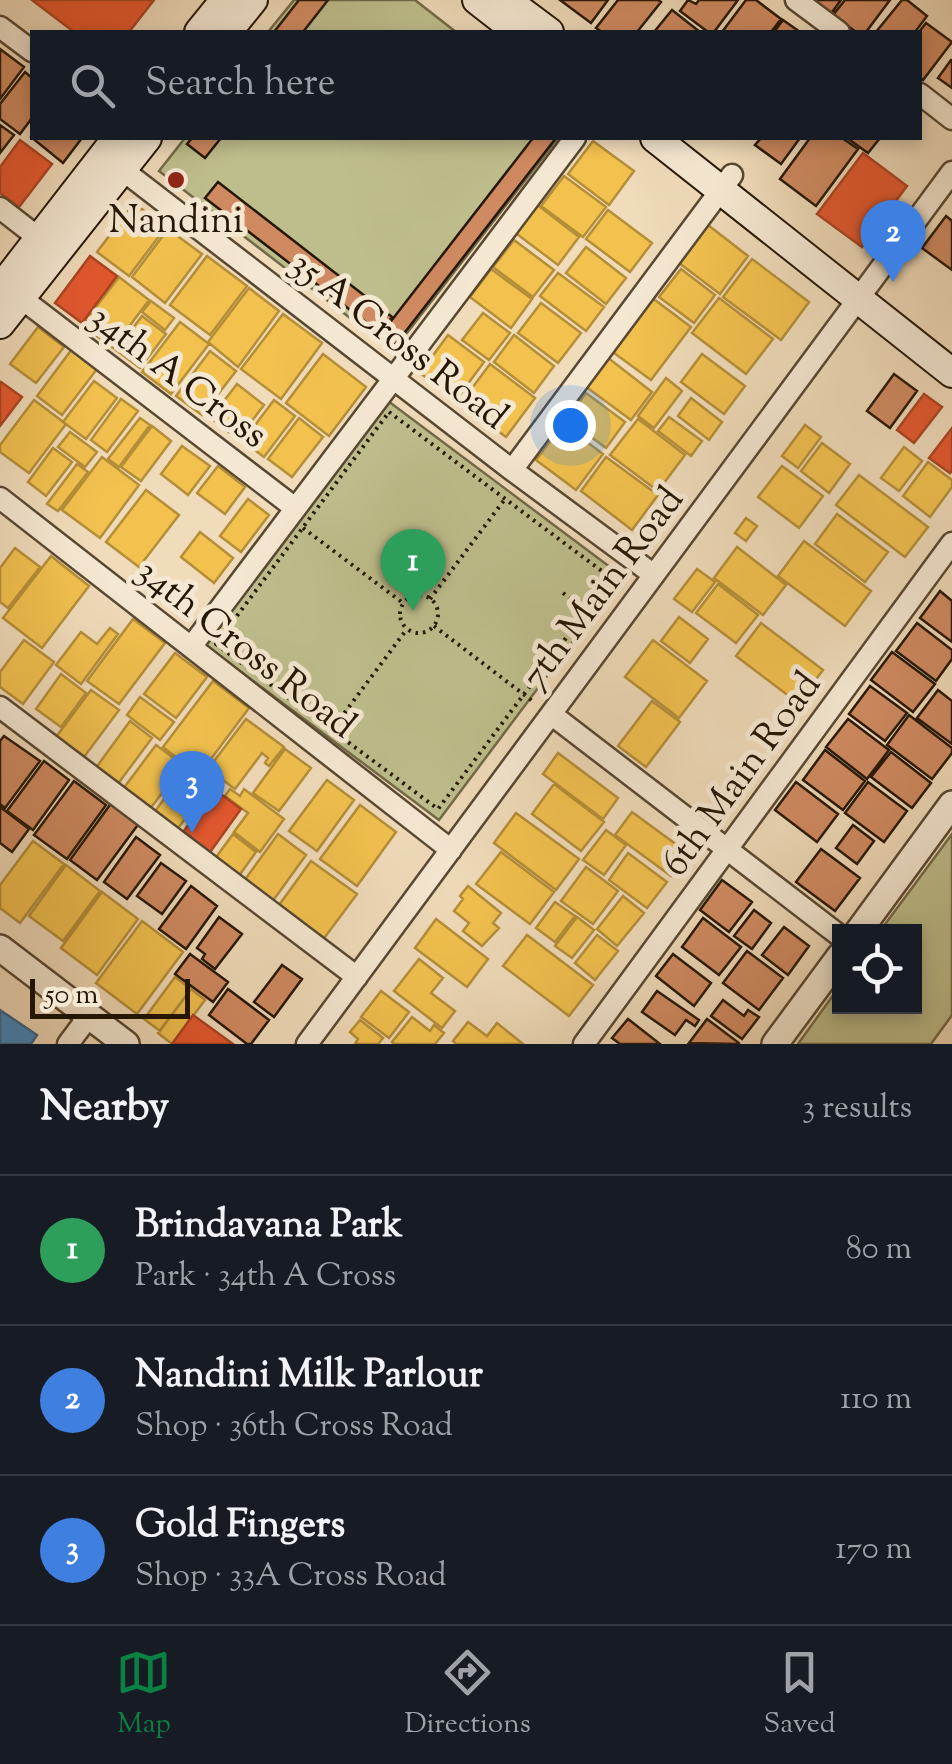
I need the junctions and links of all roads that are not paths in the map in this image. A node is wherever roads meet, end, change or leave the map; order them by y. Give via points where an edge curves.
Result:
1 (224, 0) edge
2 (252, 0) edge
3 (477, 0) edge
4 (506, 0) edge
5 (796, 0) edge
6 (0, 27) edge
7 (201, 30) edge
8 (229, 30) edge
9 (517, 30) edge
10 (546, 30) edge
11 (836, 30) edge
12 (30, 50) edge
13 (922, 96) edge
14 (952, 120) edge
15 (143, 140) edge
16 (572, 140) edge
17 (658, 140) edge
18 (686, 140) edge
19 (114, 154) edge
20 (952, 172) edge
21 (726, 182) junction
22 (0, 208) edge
23 (40, 238) junction
24 (864, 292) junction
25 (10, 293) edge
26 (0, 324) edge
27 (952, 350) edge
28 (952, 373) edge
29 (394, 377) junction
30 (512, 470) junction
31 (0, 498) edge
32 (295, 518) junction
33 (952, 543) edge
34 (654, 575) junction
35 (191, 647) junction
36 (0, 707) edge
37 (551, 714) junction
38 (952, 804) edge
39 (450, 850) junction
40 (726, 850) junction
41 (864, 924) edge
42 (832, 930) edge
43 (0, 948) edge
44 (832, 967) edge
45 (356, 977) junction
46 (88, 1016) junction
47 (68, 1044) edge
48 (126, 1044) edge
49 (308, 1044) edge
50 (584, 1044) edge
51 (775, 1044) edge

1 - 7 main road
2 - 8 main road
3 - 9 main road
4 - 10 main road
5 - 11 street
6 - 12 street
13 - 14 street
15 - 19 main road
16 - 29 street
17 - 21 main road
18 - 21 main road
19 - 23 main road
19 - 25 main road
19 - 29 street, 35 A Cross Road
20 - 24 street, 7th Main Road
21 - 24 main road
21 - 30 street
22 - 23 street
23 - 25 main road
24 - 27 main road
24 - 28 main road
24 - 34 street, 7th Main Road
25 - 26 main road
25 - 32 street, 34th A Cross
29 - 30 street, 35 A Cross Road
29 - 32 street
30 - 34 street, 35 A Cross Road
31 - 35 street, 34th Cross Road
32 - 35 street
33 - 40 street, 6th Main Road
34 - 37 street, 7th Main Road
35 - 39 street, 34th Cross Road via 325,739
36 - 45 street
37 - 39 street, 7th Main Road
37 - 40 street
38 - 41 street
39 - 45 street, 7th Main Road
40 - 42 street
40 - 50 street, 6th Main Road
43 - 46 street
44 - 51 street
45 - 49 street, 7th Main Road
46 - 47 street
46 - 48 street

